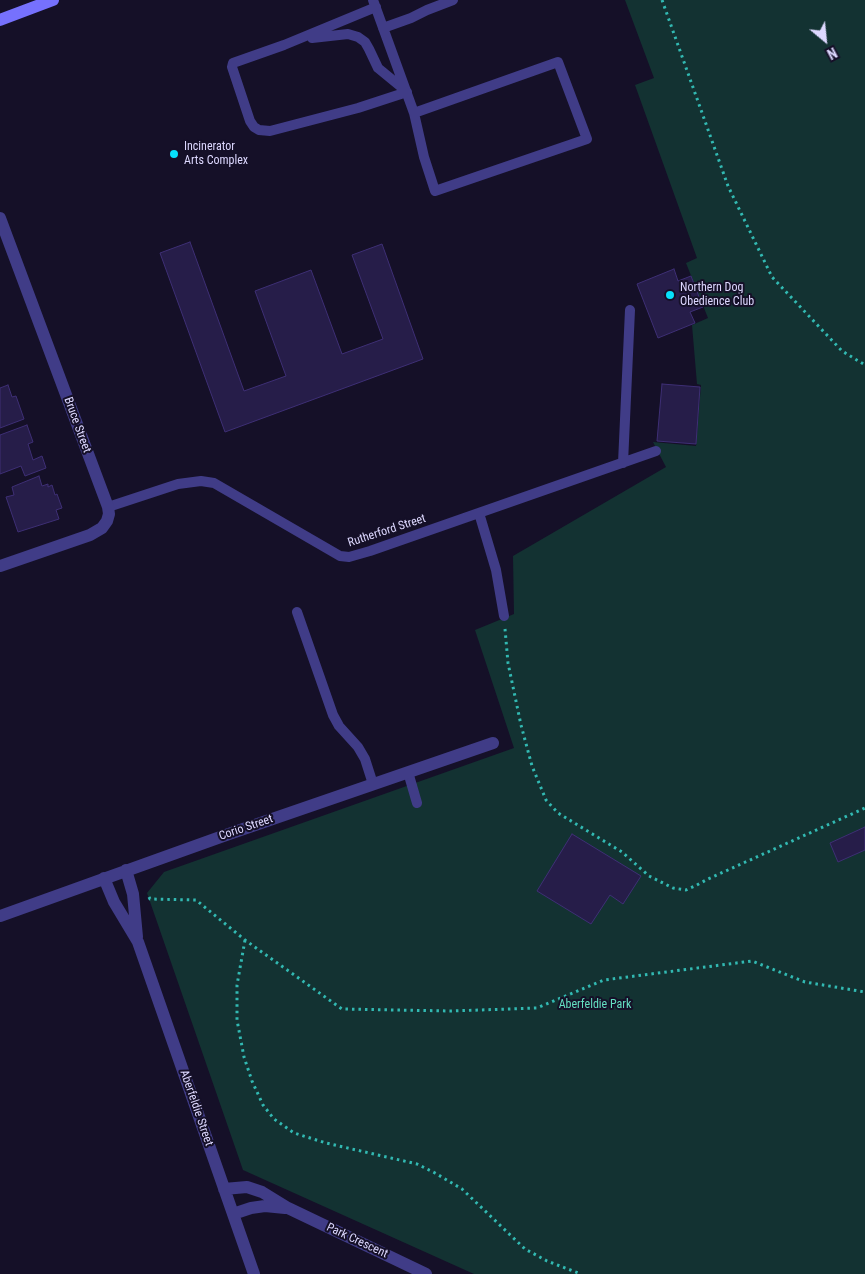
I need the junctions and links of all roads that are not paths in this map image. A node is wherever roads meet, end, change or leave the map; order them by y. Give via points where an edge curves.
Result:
1 (53, 0) edge
2 (454, 0) edge
3 (374, 4) edge
4 (0, 20) edge
5 (383, 28) junction
6 (284, 44) junction
7 (407, 92) junction
8 (414, 113) junction
9 (0, 218) edge
10 (630, 310) dead end
11 (656, 451) dead end
12 (623, 463) junction
13 (108, 507) junction
14 (480, 513) junction
15 (0, 566) edge
16 (297, 612) dead end
17 (504, 616) road end
18 (493, 743) dead end
19 (408, 772) junction
20 (373, 784) junction
21 (417, 803) dead end
22 (126, 870) junction
23 (104, 878) junction
24 (0, 916) edge
25 (138, 942) junction
26 (224, 1189) junction
27 (288, 1208) junction
28 (233, 1214) junction
29 (254, 1274) edge
30 (426, 1274) edge

1 - 4 street
2 - 5 lane
3 - 5 lane
3 - 6 lane
5 - 7 lane
6 - 7 lane via 319,36 348,34 358,37 370,49 378,68
6 - 7 lane via 233,63 250,121 259,130 270,131 317,119
7 - 8 lane
8 - 8 lane via 435,191 587,139 558,62
9 - 13 street, Bruce Street
10 - 12 lane
11 - 12 lane, Rutherford Street
12 - 14 lane, Rutherford Street
13 - 14 lane, Rutherford Street via 178,484 214,482 344,557
13 - 15 street via 107,521 98,531
14 - 17 lane via 496,570
16 - 20 lane via 333,715 365,759
18 - 19 street, Corio Street
19 - 20 street, Corio Street
19 - 21 lane
20 - 22 street, Corio Street
22 - 23 street, Corio Street
22 - 25 street, Aberfeldie Street via 133,894
23 - 24 street, Corio Street
23 - 25 street, Aberfeldie Street
25 - 26 street, Aberfeldie Street
26 - 27 street, Park Crescent via 254,1189
26 - 28 street, Aberfeldie Street
27 - 28 street, Park Crescent via 265,1206
27 - 30 street, Park Crescent
28 - 29 street, Aberfeldie Street

